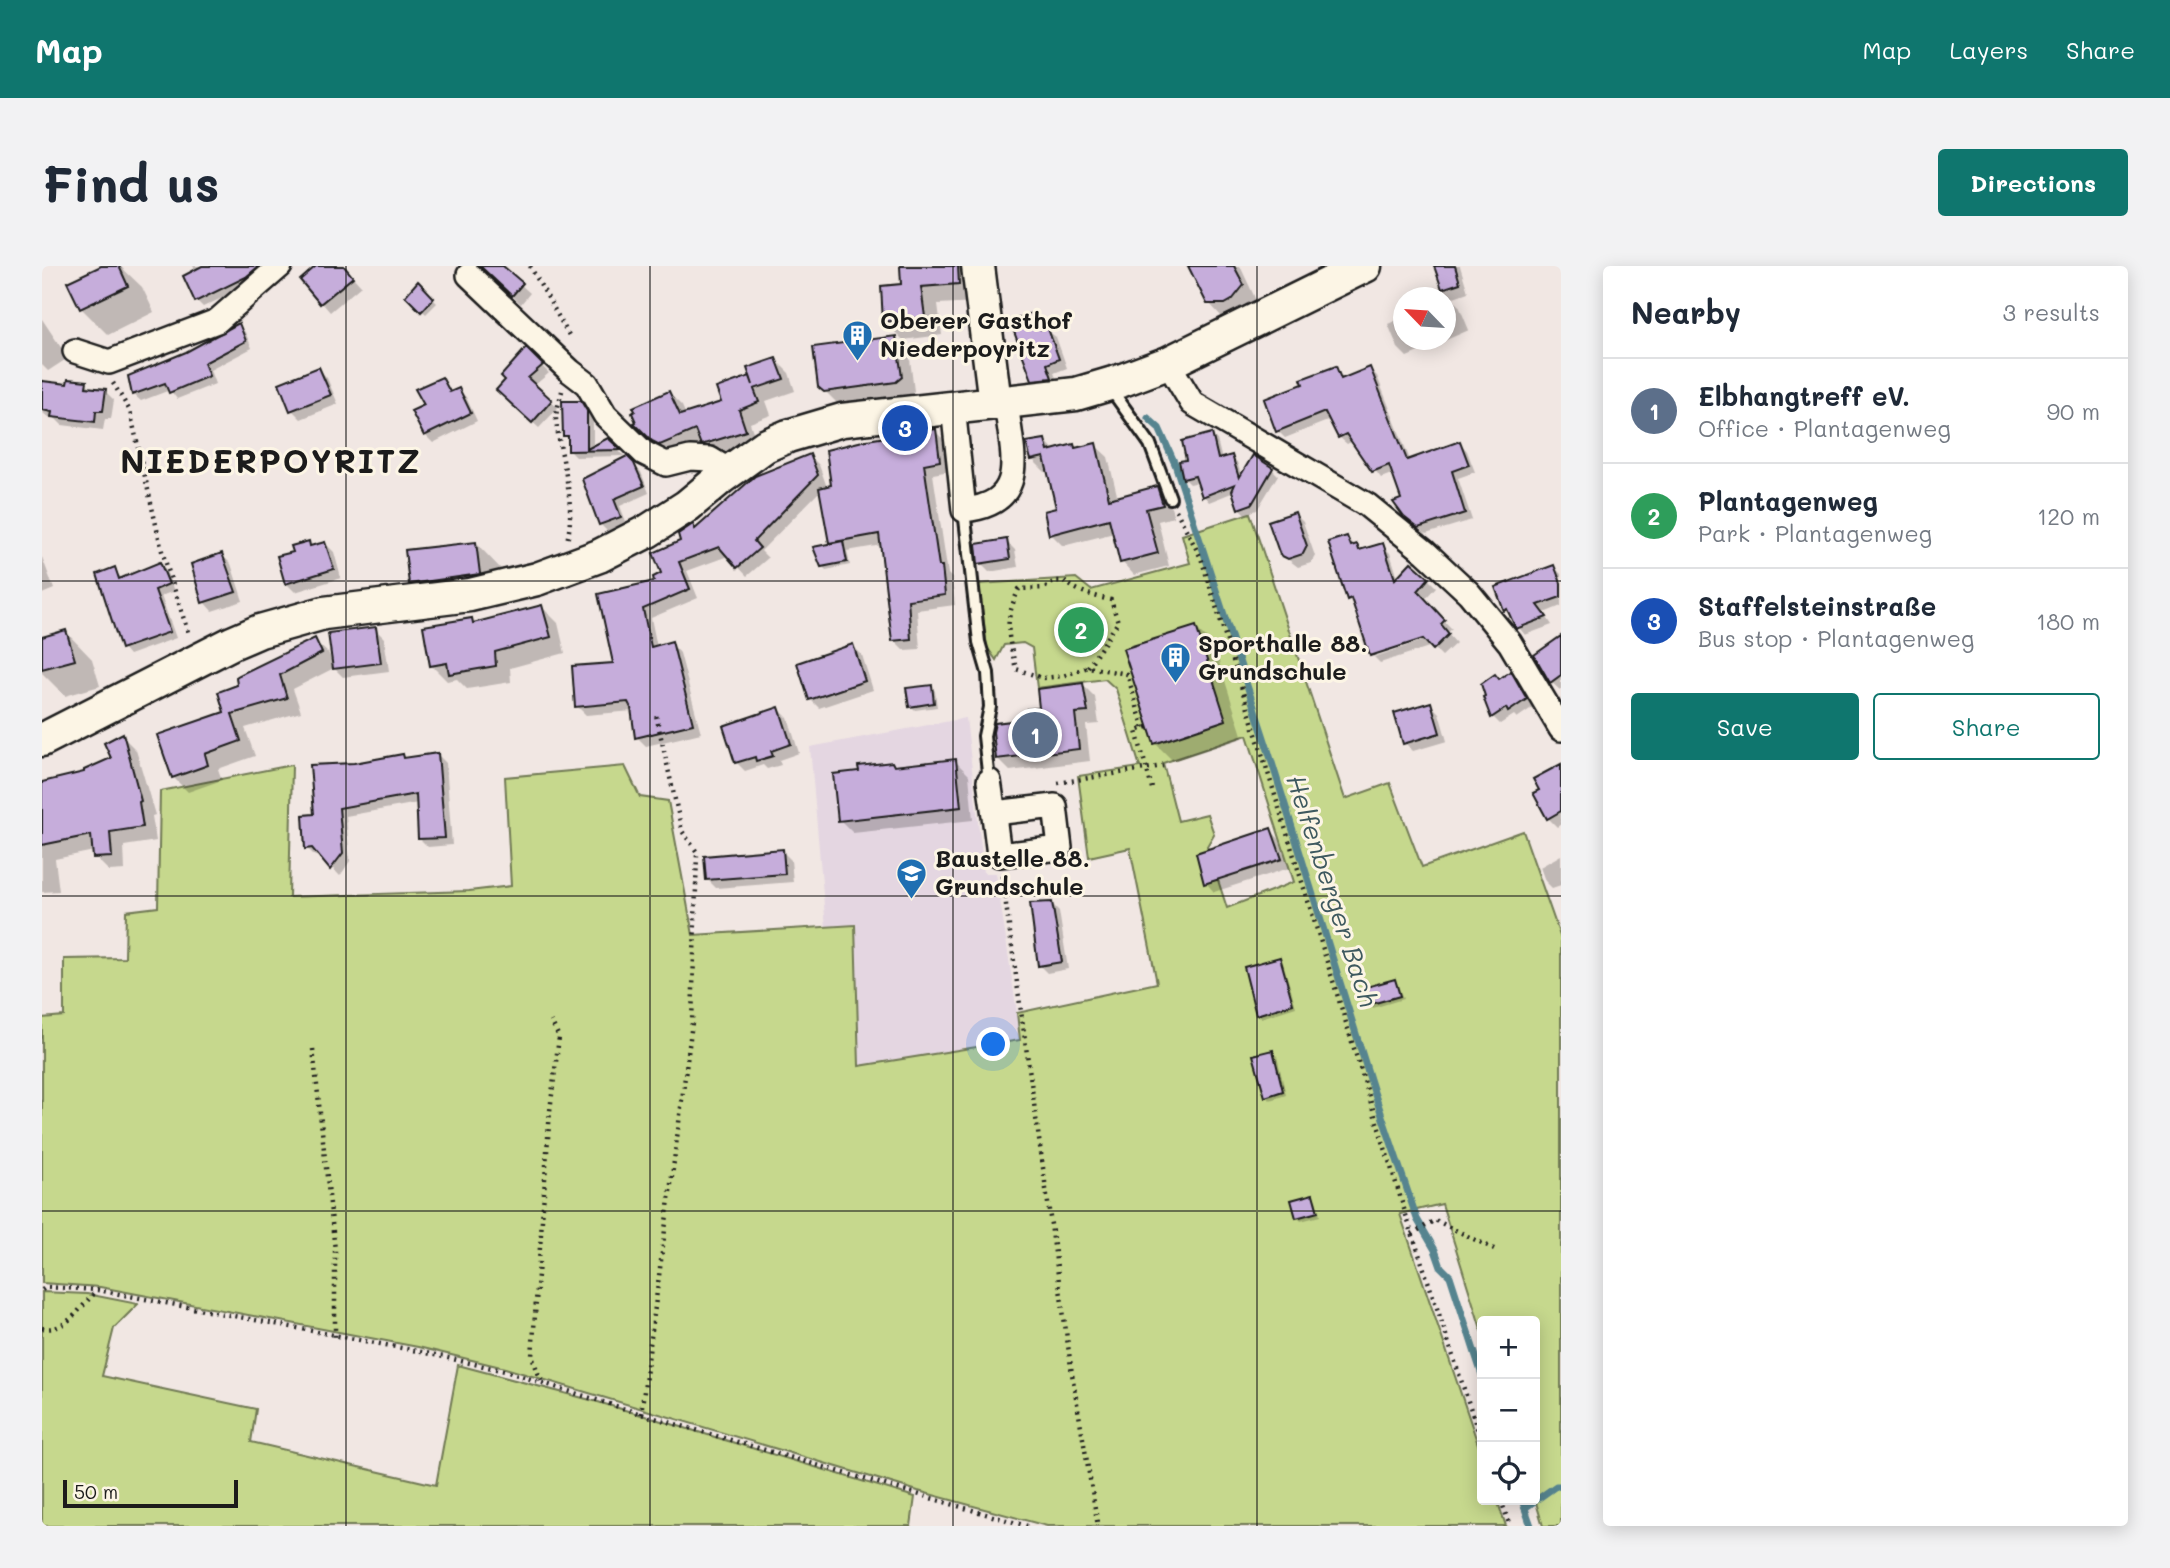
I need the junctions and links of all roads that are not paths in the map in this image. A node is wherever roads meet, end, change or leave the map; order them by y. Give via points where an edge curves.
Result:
1 (280, 266) edge
2 (978, 266) edge
3 (1365, 266) edge
4 (470, 275) dead end
5 (75, 351) dead end
6 (1168, 363) junction
7 (1108, 385) junction
8 (1001, 402) junction
9 (953, 407) junction
10 (730, 471) junction
11 (1170, 498) road end
12 (964, 510) junction
13 (1561, 730) edge
14 (42, 740) edge
15 (989, 781) joint
16 (993, 813) junction

1 - 5 street via 217,321 109,362
2 - 8 main road
3 - 6 main road
4 - 10 street via 587,384 604,415 644,453 666,464 710,459
6 - 7 main road
6 - 13 street via 1192,403 1367,505 1452,577 1510,643
7 - 8 main road via 1076,394
7 - 11 lane via 1150,444
8 - 9 main road
8 - 12 street via 1013,475 1007,492 995,503
9 - 10 main road via 842,420 807,429 765,446
9 - 12 street
10 - 14 main road via 648,531 566,569 505,588 324,613 260,631
12 - 15 lane via 979,642 987,667 990,707 984,736
15 - 16 street
16 - 16 street via 999,855 1060,848 1055,806

